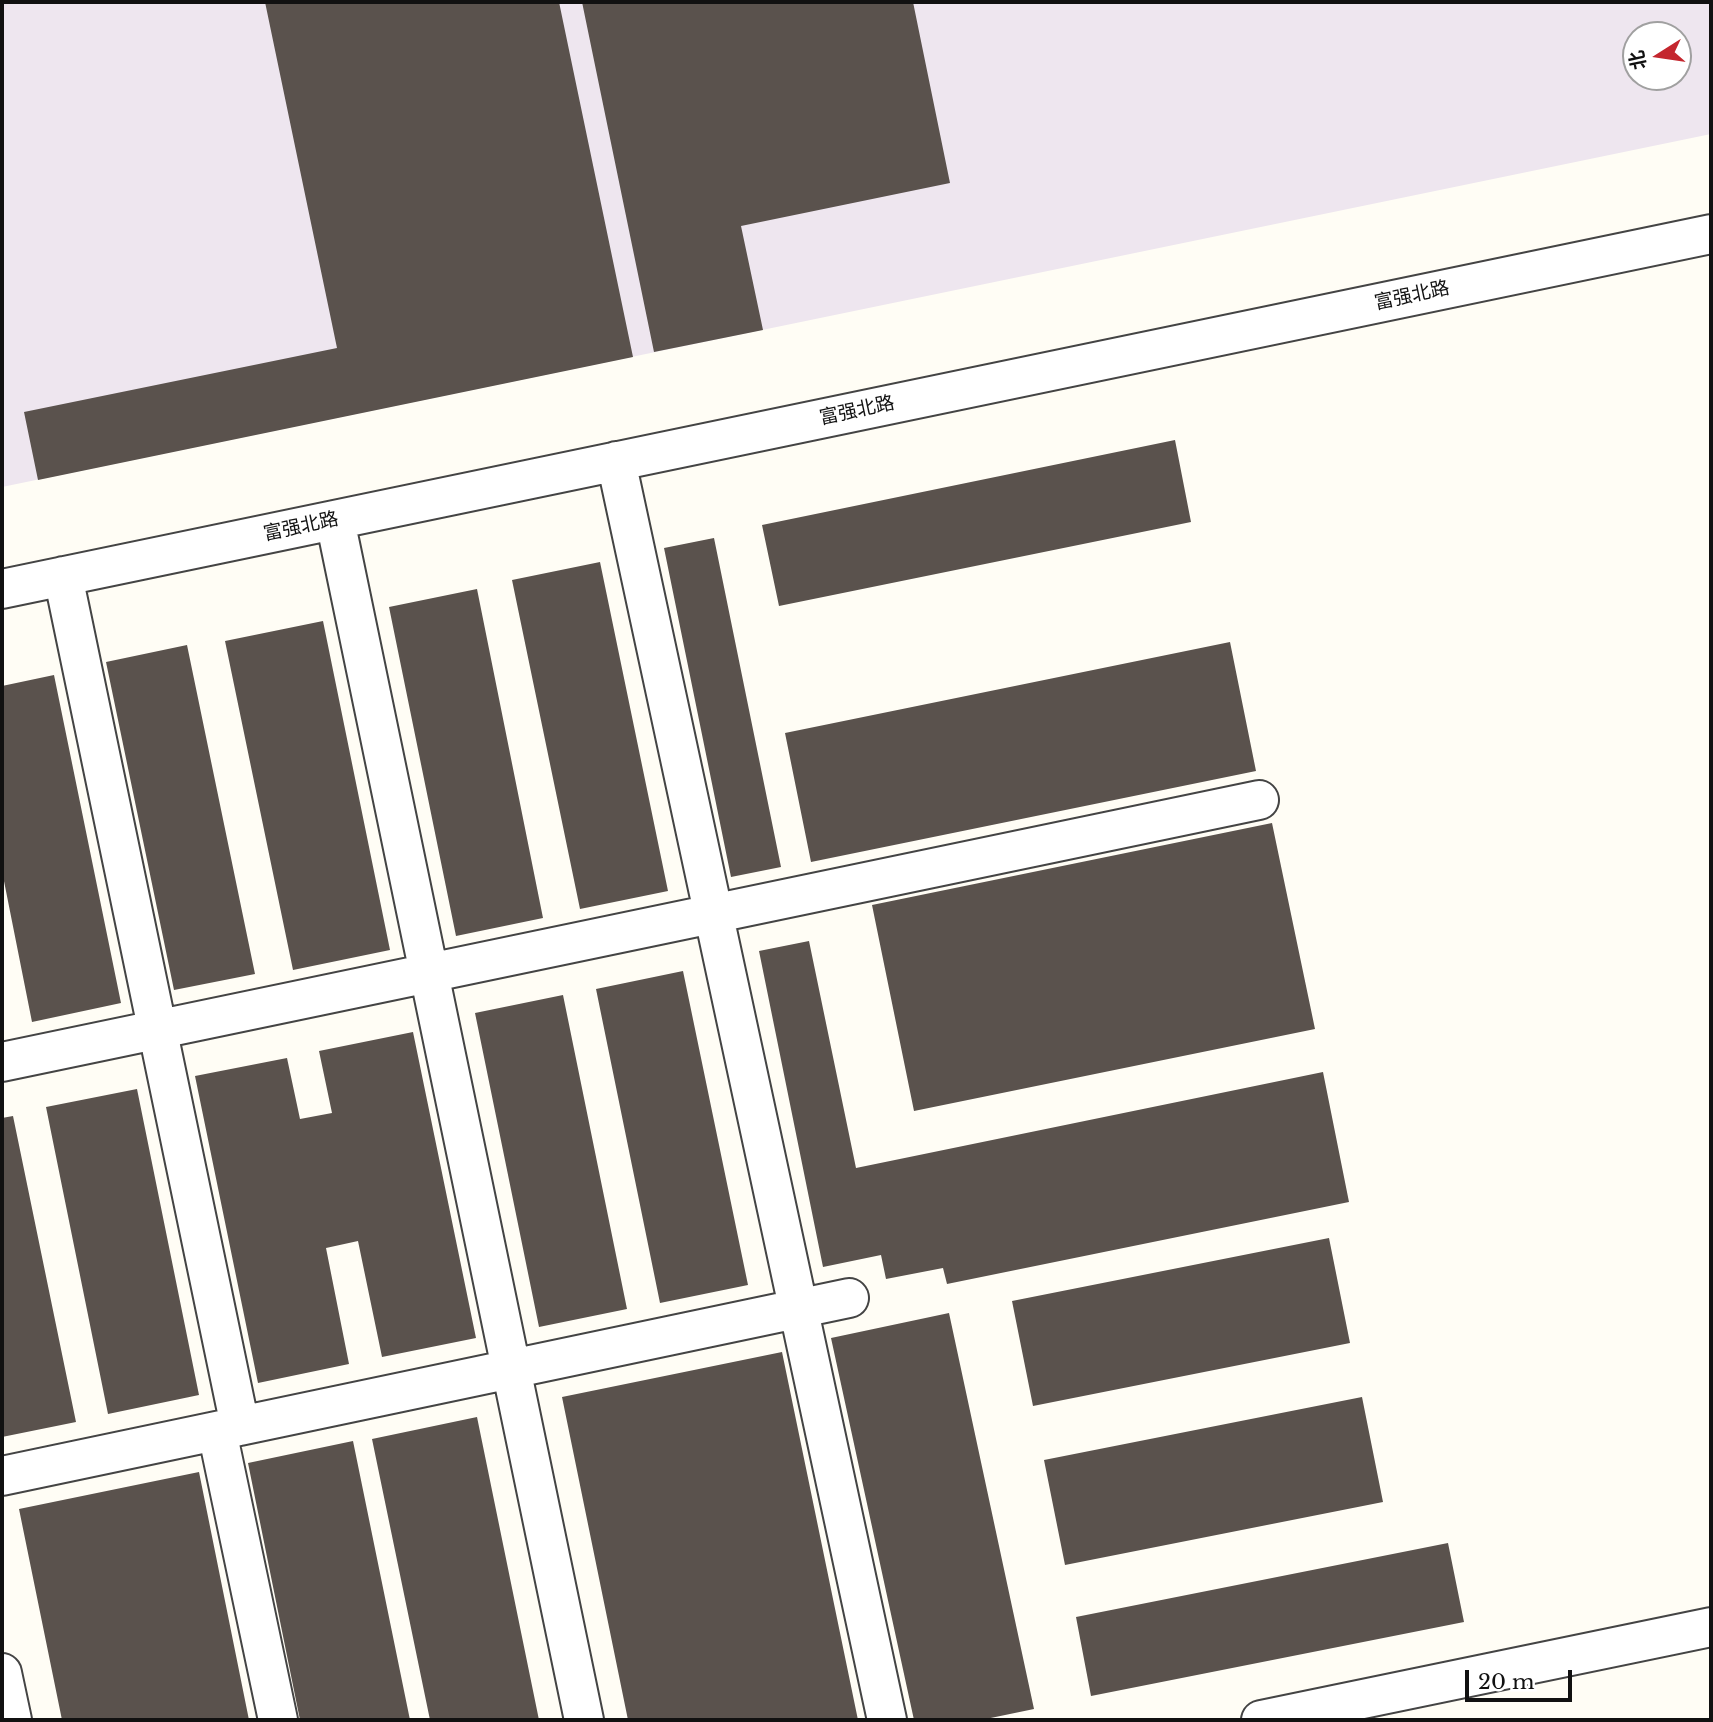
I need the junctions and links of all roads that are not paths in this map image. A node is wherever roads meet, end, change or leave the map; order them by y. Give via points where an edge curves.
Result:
1 (1711, 234) edge
2 (616, 461) junction
3 (335, 520) junction
4 (63, 576) junction
5 (2, 589) edge
6 (1259, 800) dead end
7 (713, 913) junction
8 (429, 973) junction
9 (157, 1030) junction
10 (2, 1062) edge
11 (849, 1298) dead end
12 (798, 1309) junction
13 (511, 1369) junction
14 (229, 1428) junction
15 (2, 1476) edge
16 (1711, 1627) edge
17 (2, 1673) edge
18 (12, 1720) edge
19 (278, 1720) edge
20 (584, 1720) edge
21 (887, 1720) edge
22 (1261, 1720) edge

1 - 2 street, 富强北路
2 - 3 street, 富强北路
2 - 7 street
3 - 4 street, 富强北路
3 - 8 street
4 - 5 street, 富强北路
4 - 9 street
6 - 7 street
7 - 8 street
7 - 12 street
8 - 9 street
8 - 13 street
9 - 10 street
9 - 14 street
11 - 12 street
12 - 13 street
12 - 21 street
13 - 14 street
13 - 20 street
14 - 15 street
14 - 19 street
16 - 22 street
17 - 18 street

